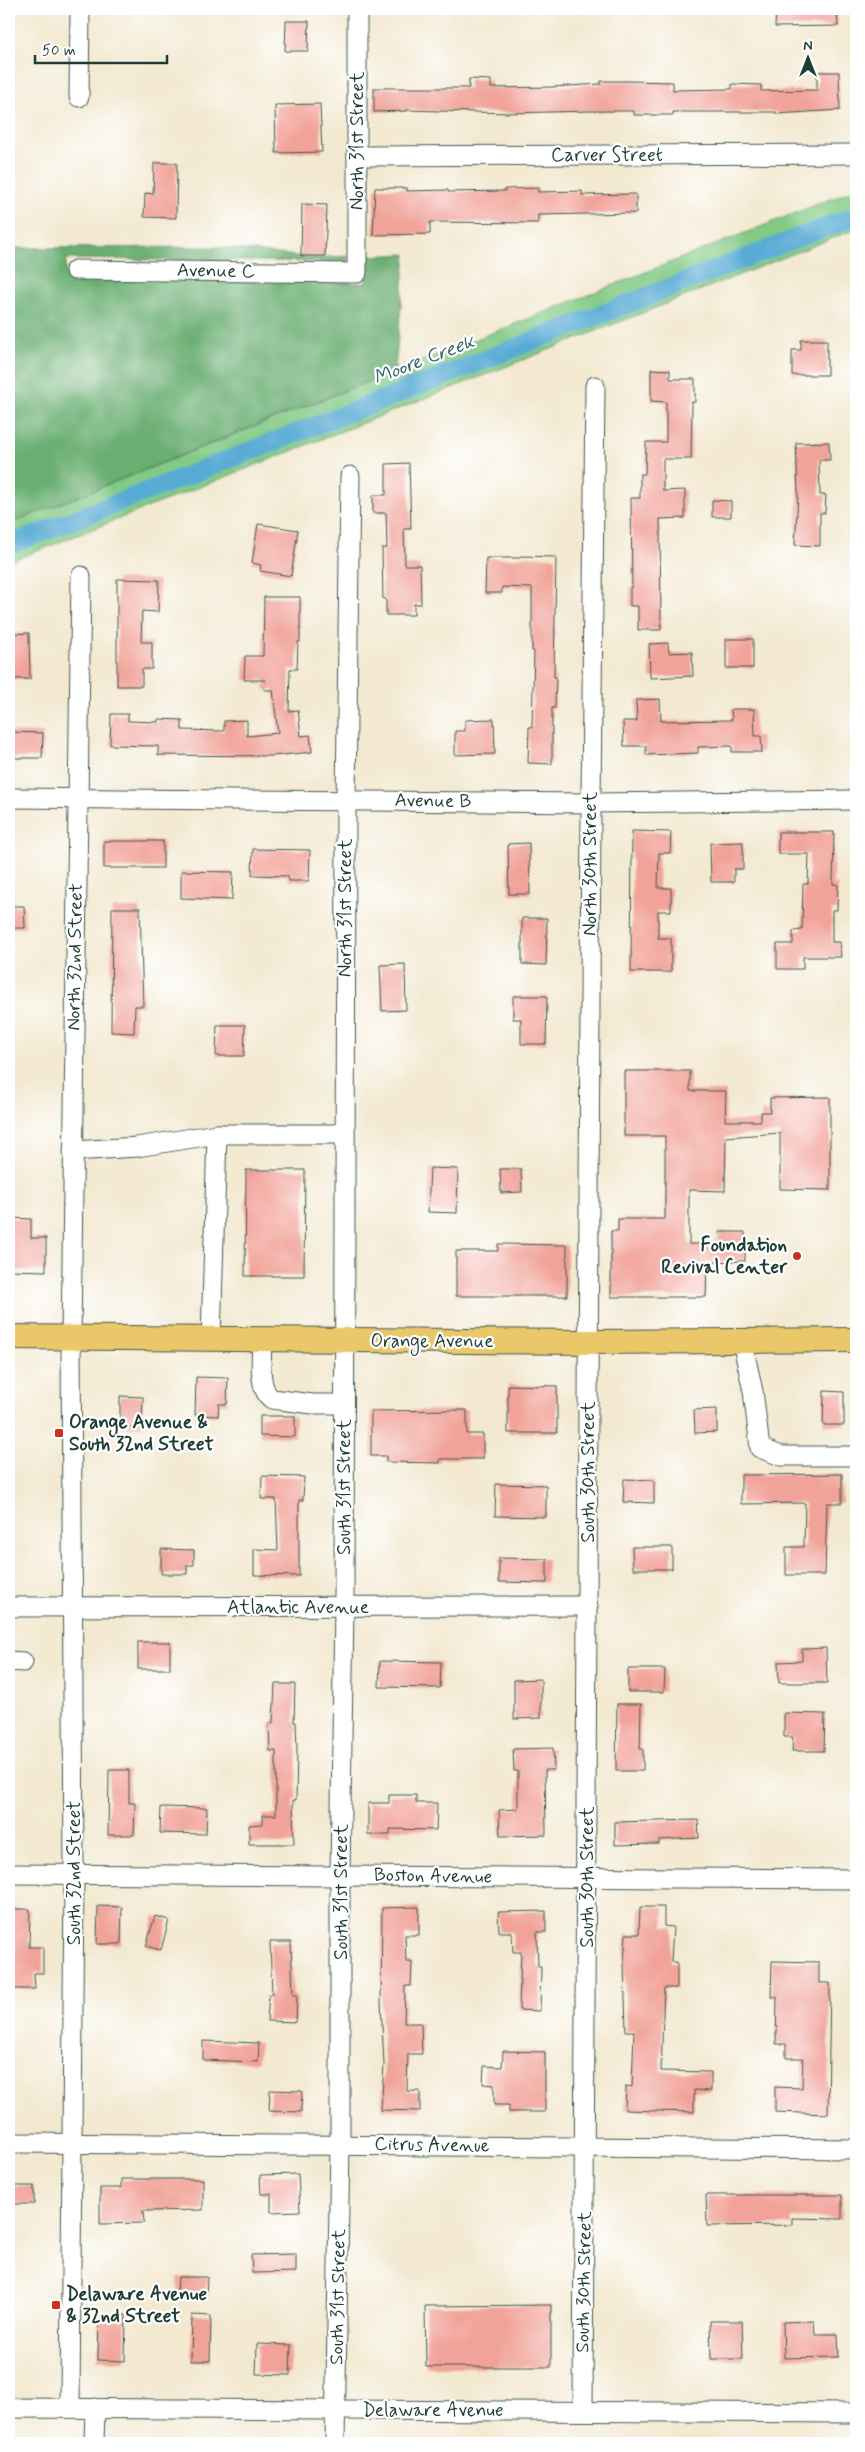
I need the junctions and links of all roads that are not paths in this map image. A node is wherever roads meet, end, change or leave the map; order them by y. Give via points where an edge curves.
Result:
1 (80, 9) edge
2 (357, 9) edge
3 (79, 97) dead end
4 (856, 154) edge
5 (357, 156) junction
6 (75, 270) dead end
7 (357, 273) joint
8 (595, 386) dead end
9 (350, 476) dead end
10 (81, 576) dead end
11 (9, 798) edge
12 (77, 799) junction
13 (346, 800) junction
14 (856, 800) edge
15 (590, 803) junction
16 (217, 1134) junction
17 (344, 1134) junction
18 (73, 1152) junction
19 (9, 1337) edge
20 (71, 1339) junction
21 (211, 1340) junction
22 (262, 1340) junction
23 (344, 1340) junction
24 (856, 1340) edge
25 (742, 1341) junction
26 (588, 1342) junction
27 (344, 1404) junction
28 (856, 1456) edge
29 (344, 1606) junction
30 (588, 1606) junction
31 (9, 1607) edge
32 (74, 1608) junction
33 (9, 1874) edge
34 (74, 1874) junction
35 (340, 1874) junction
36 (587, 1878) junction
37 (856, 1879) edge
38 (9, 2143) edge
39 (340, 2144) junction
40 (72, 2145) junction
41 (586, 2147) junction
42 (856, 2149) edge
43 (9, 2408) edge
44 (70, 2408) junction
45 (95, 2408) junction
46 (337, 2410) junction
47 (583, 2411) junction
48 (856, 2413) edge
49 (94, 2443) edge
50 (335, 2443) edge

1 - 3 street
2 - 5 street, North 31st Street
4 - 5 street, Carver Street
5 - 7 street, North 31st Street
6 - 7 street, Avenue C
8 - 15 street, North 30th Street
9 - 13 street, North 31st Street
10 - 12 street, North 32nd Street
11 - 12 street, Avenue B
12 - 13 street, Avenue B
12 - 18 street, North 32nd Street
13 - 15 street, Avenue B
13 - 17 street, North 31st Street
14 - 15 street, Avenue B
15 - 26 street, North 30th Street
16 - 17 street
16 - 18 street via 137,1147
16 - 21 street
17 - 23 street, North 31st Street
18 - 20 street, North 32nd Street
19 - 20 main road, Orange Avenue
20 - 21 main road, Orange Avenue
20 - 32 street, South 32nd Street
21 - 22 main road, Orange Avenue
22 - 23 main road, Orange Avenue
22 - 27 street via 263,1387 272,1399
23 - 26 main road, Orange Avenue
23 - 27 street, South 31st Street
24 - 25 main road, Orange Avenue
25 - 26 main road, Orange Avenue
25 - 28 street via 754,1391 760,1448 780,1456
26 - 30 street, South 30th Street
27 - 29 street, South 31st Street
29 - 30 street, Atlantic Avenue
29 - 32 street, Atlantic Avenue
29 - 35 street, South 31st Street
30 - 36 street, South 30th Street
31 - 32 street, Atlantic Avenue
32 - 34 street, South 32nd Street
33 - 34 street, Boston Avenue
34 - 35 street, Boston Avenue
34 - 40 street, South 32nd Street
35 - 36 street, Boston Avenue
35 - 39 street, South 31st Street
36 - 37 street, Boston Avenue
36 - 41 street, South 30th Street
38 - 40 street, Citrus Avenue
39 - 40 street, Citrus Avenue
39 - 41 street, Citrus Avenue
39 - 46 street, South 31st Street
40 - 44 street, South 32nd Street
41 - 42 street, Citrus Avenue
41 - 47 street, South 30th Street
43 - 44 street, Delaware Avenue
44 - 45 street, Delaware Avenue
45 - 46 street, Delaware Avenue
45 - 49 street
46 - 47 street, Delaware Avenue
46 - 50 street, South 31st Street
47 - 48 street, Delaware Avenue

